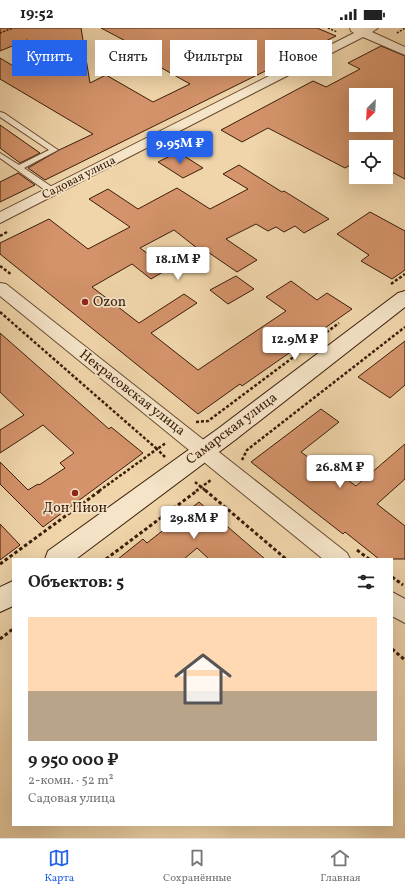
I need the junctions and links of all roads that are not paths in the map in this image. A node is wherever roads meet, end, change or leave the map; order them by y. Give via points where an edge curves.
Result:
1 (362, 30) edge
2 (405, 51) edge
3 (0, 115) edge
4 (0, 155) edge
5 (18, 168) junction
6 (52, 191) junction
7 (0, 218) edge
8 (0, 288) edge
9 (405, 297) edge
10 (204, 450) junction
11 (345, 552) edge
12 (58, 558) edge
13 (12, 593) edge
14 (0, 601) edge
15 (393, 603) edge
16 (405, 613) edge

1 - 2 street
1 - 6 street, Садовая улица
3 - 5 lane via 54,150
4 - 5 lane
5 - 6 lane
6 - 7 street, Садовая улица
8 - 10 street, Некрасовская улица
9 - 10 main road, Самарская улица
10 - 11 street, Некрасовская улица
10 - 12 main road, Самарская улица
13 - 14 main road
15 - 16 street

